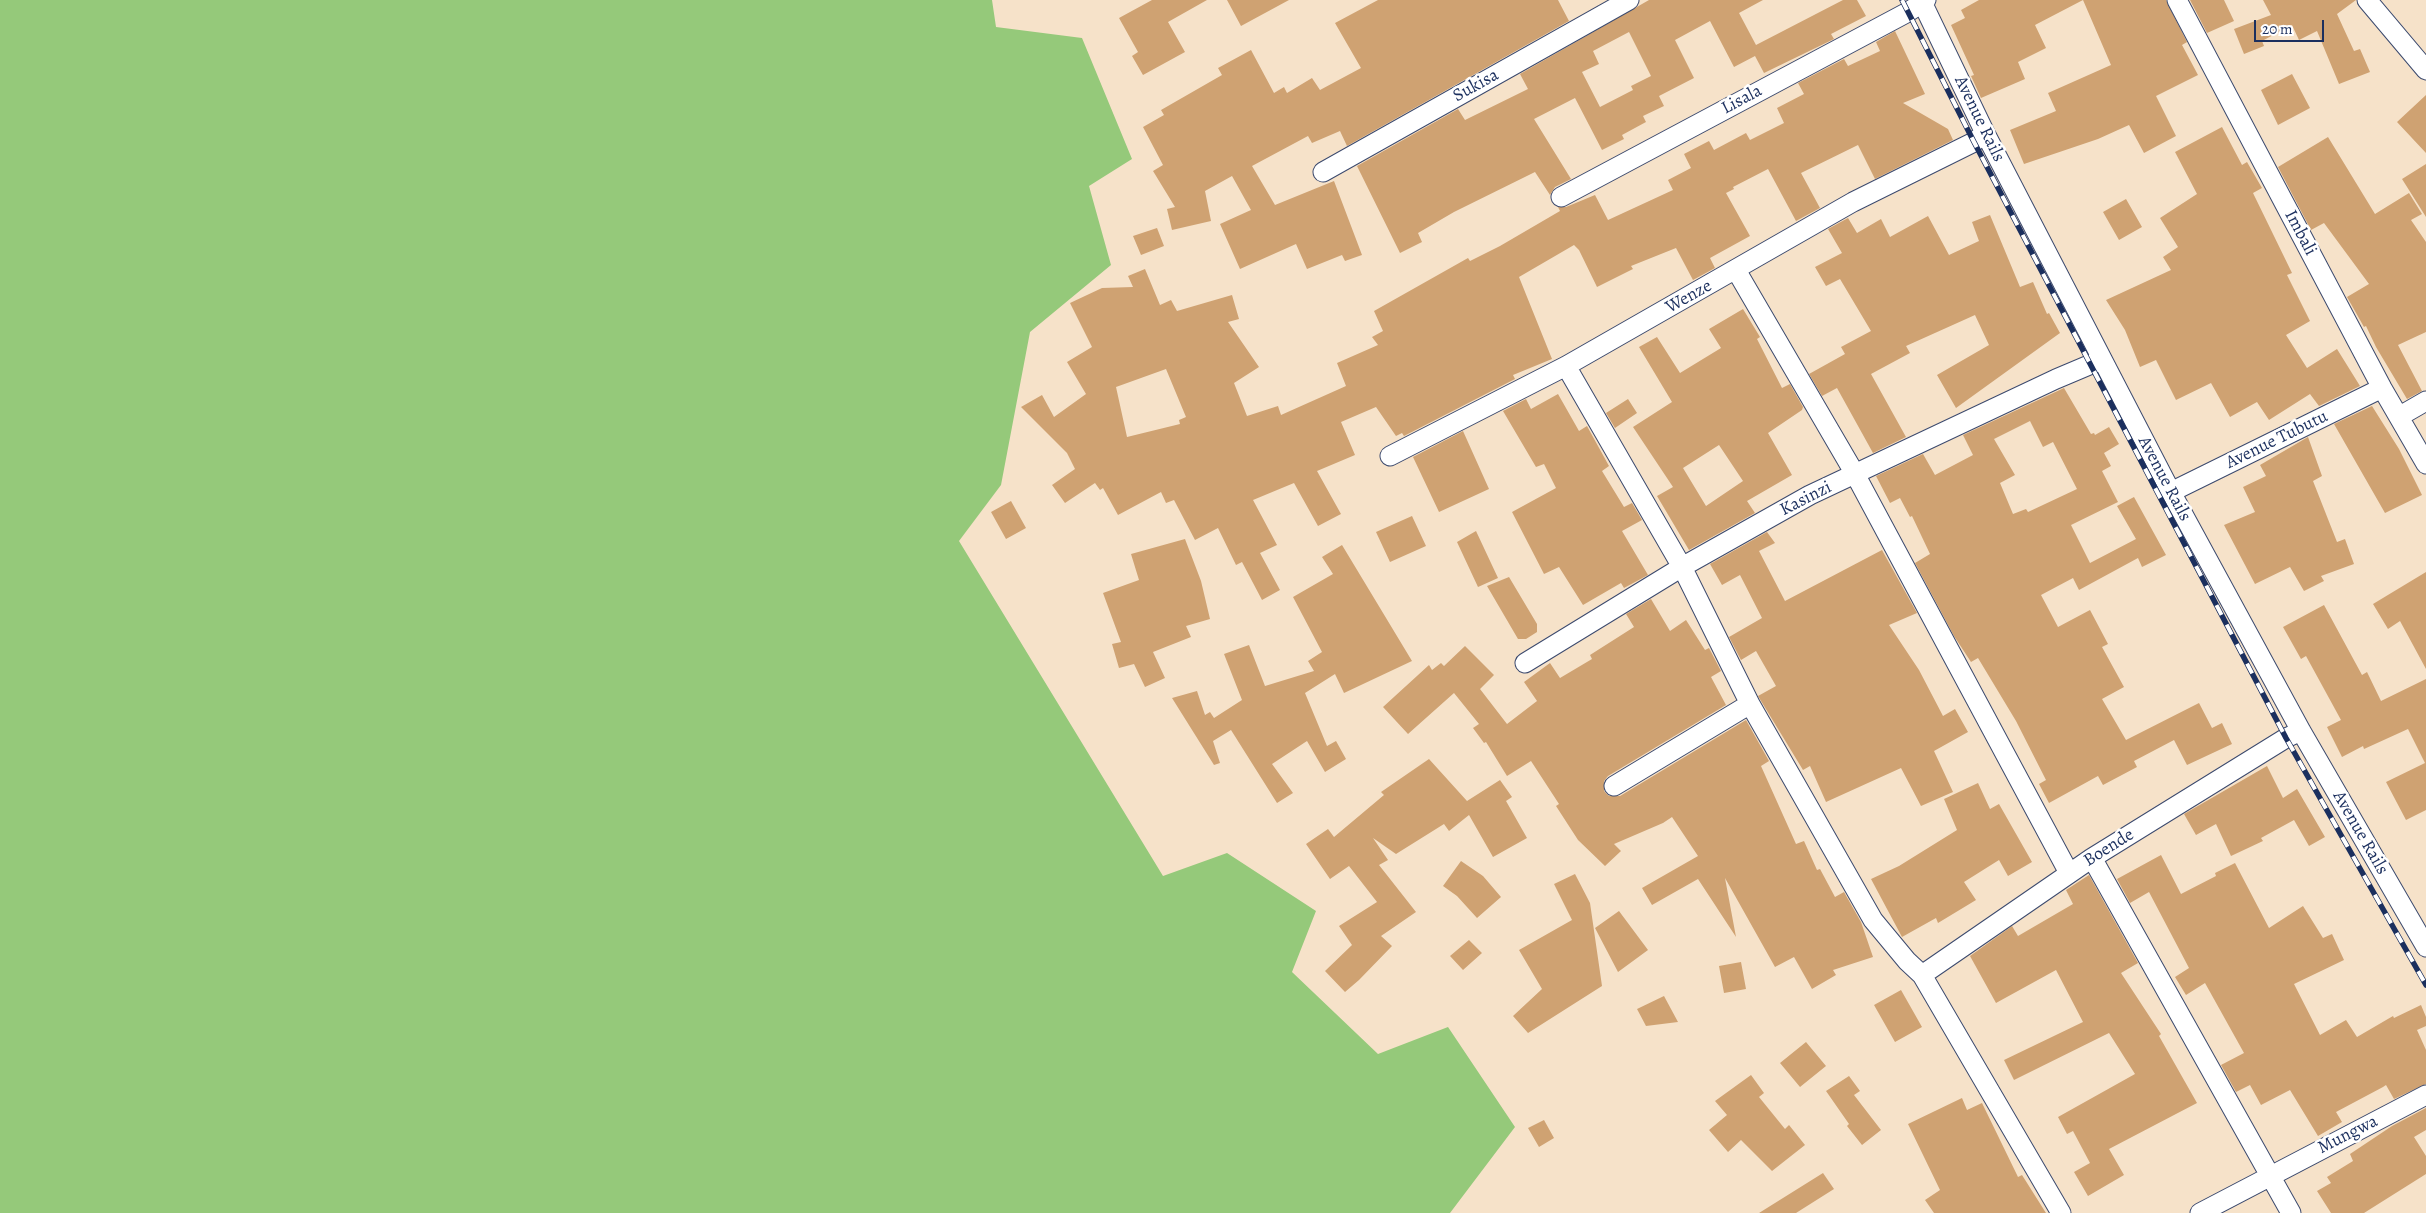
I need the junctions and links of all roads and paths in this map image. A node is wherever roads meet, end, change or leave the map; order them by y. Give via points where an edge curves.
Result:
1 (1629, 0) edge
2 (2177, 0) edge
3 (2366, 0) edge
4 (1924, 1) edge
5 (2426, 70) edge
6 (1985, 133) junction
7 (1323, 172) dead end
8 (1561, 197) dead end
9 (1736, 270) junction
10 (2100, 360) junction
11 (1566, 366) junction
12 (2382, 388) junction
13 (2426, 401) edge
14 (2400, 416) junction
15 (1390, 456) dead end
16 (2426, 464) edge
17 (1855, 474) junction
18 (2171, 492) junction
19 (1682, 567) junction
20 (1525, 662) dead end
21 (1750, 704) junction
22 (2302, 731) junction
23 (1614, 786) dead end
24 (2092, 858) junction
25 (2069, 873) junction
26 (2426, 947) edge
27 (1922, 975) junction
28 (2426, 1095) edge
29 (2271, 1175) junction
30 (2061, 1213) edge
31 (2200, 1213) edge
32 (2291, 1213) edge

1 - 7 street, Sukisa
2 - 12 street, Imbali
3 - 5 street
4 - 6 street, Avenue Rails
4 - 8 street, Lisala
6 - 9 street, Wenze via 1974,142 1853,202
6 - 10 street, Avenue Rails
9 - 11 street, Wenze
9 - 17 street
10 - 17 street, Kasinzi
10 - 18 street, Avenue Rails
11 - 15 street, Wenze
11 - 19 street
12 - 14 street, Imbali
12 - 18 street, Avenue Tubutu
13 - 14 street
14 - 16 street, Imbali
17 - 19 street, Kasinzi via 1810,495
17 - 25 street
18 - 22 street, Avenue Rails
19 - 20 street, Kasinzi
19 - 21 street
21 - 23 street
21 - 27 street via 1873,920
22 - 24 street, Boende
22 - 26 street, Avenue Rails
24 - 25 street, Boende
24 - 29 street
25 - 27 street, Boende
27 - 30 street
28 - 29 street, Mungwa
29 - 31 street, Mungwa
29 - 32 street

